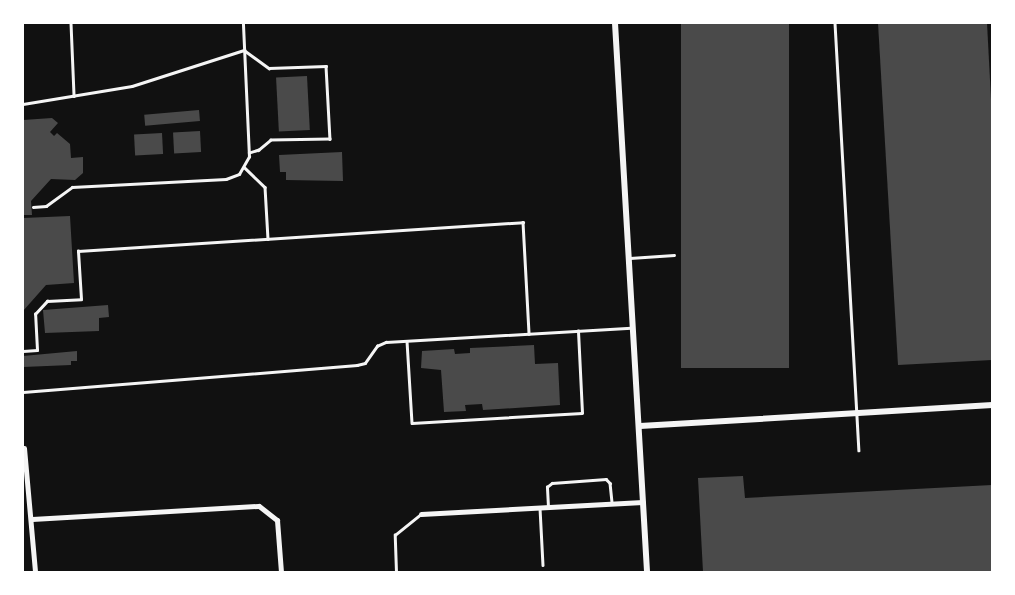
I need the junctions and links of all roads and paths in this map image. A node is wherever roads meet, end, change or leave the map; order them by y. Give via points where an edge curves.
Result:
1 (71, 23) edge
2 (243, 23) edge
3 (615, 23) edge
4 (835, 23) edge
5 (244, 50) junction
6 (75, 98) junction
7 (23, 104) edge
8 (249, 153) junction
9 (244, 167) junction
10 (33, 207) dead end
11 (268, 240) junction
12 (674, 255) dead end
13 (630, 258) junction
14 (634, 328) junction
15 (578, 331) junction
16 (529, 334) junction
17 (407, 341) junction
18 (23, 351) edge
19 (23, 392) edge
20 (992, 405) edge
21 (859, 413) junction
22 (640, 426) junction
23 (24, 448) dead end
24 (859, 450) dead end
25 (643, 502) junction
26 (612, 504) junction
27 (548, 507) junction
28 (540, 508) junction
29 (421, 514) joint
30 (32, 519) junction
31 (543, 565) dead end
32 (35, 572) edge
33 (281, 572) edge
34 (396, 572) edge
35 (647, 572) edge

1 - 6 lane
2 - 5 lane
3 - 13 street
4 - 21 lane
5 - 6 lane via 152,81
5 - 8 lane
5 - 8 lane via 270,68 326,66 330,139 271,140
6 - 7 lane
8 - 9 lane
9 - 10 lane via 230,179 69,188 46,206
9 - 11 lane via 265,187
11 - 16 lane via 523,222
11 - 18 lane via 78,251 81,299 47,301 35,314 37,350
12 - 13 lane
13 - 14 street
14 - 15 lane
14 - 22 street
15 - 16 lane
15 - 17 lane via 582,413 411,423
16 - 17 lane
17 - 19 lane via 380,344 357,365
20 - 21 street
21 - 22 street
21 - 24 lane
22 - 25 street
23 - 30 street
25 - 26 street
25 - 35 street
26 - 27 street
26 - 27 lane via 606,479 552,482 547,487
27 - 28 street
28 - 29 street
28 - 31 lane
29 - 34 lane via 395,535
30 - 32 street
30 - 33 street via 260,506 276,520

